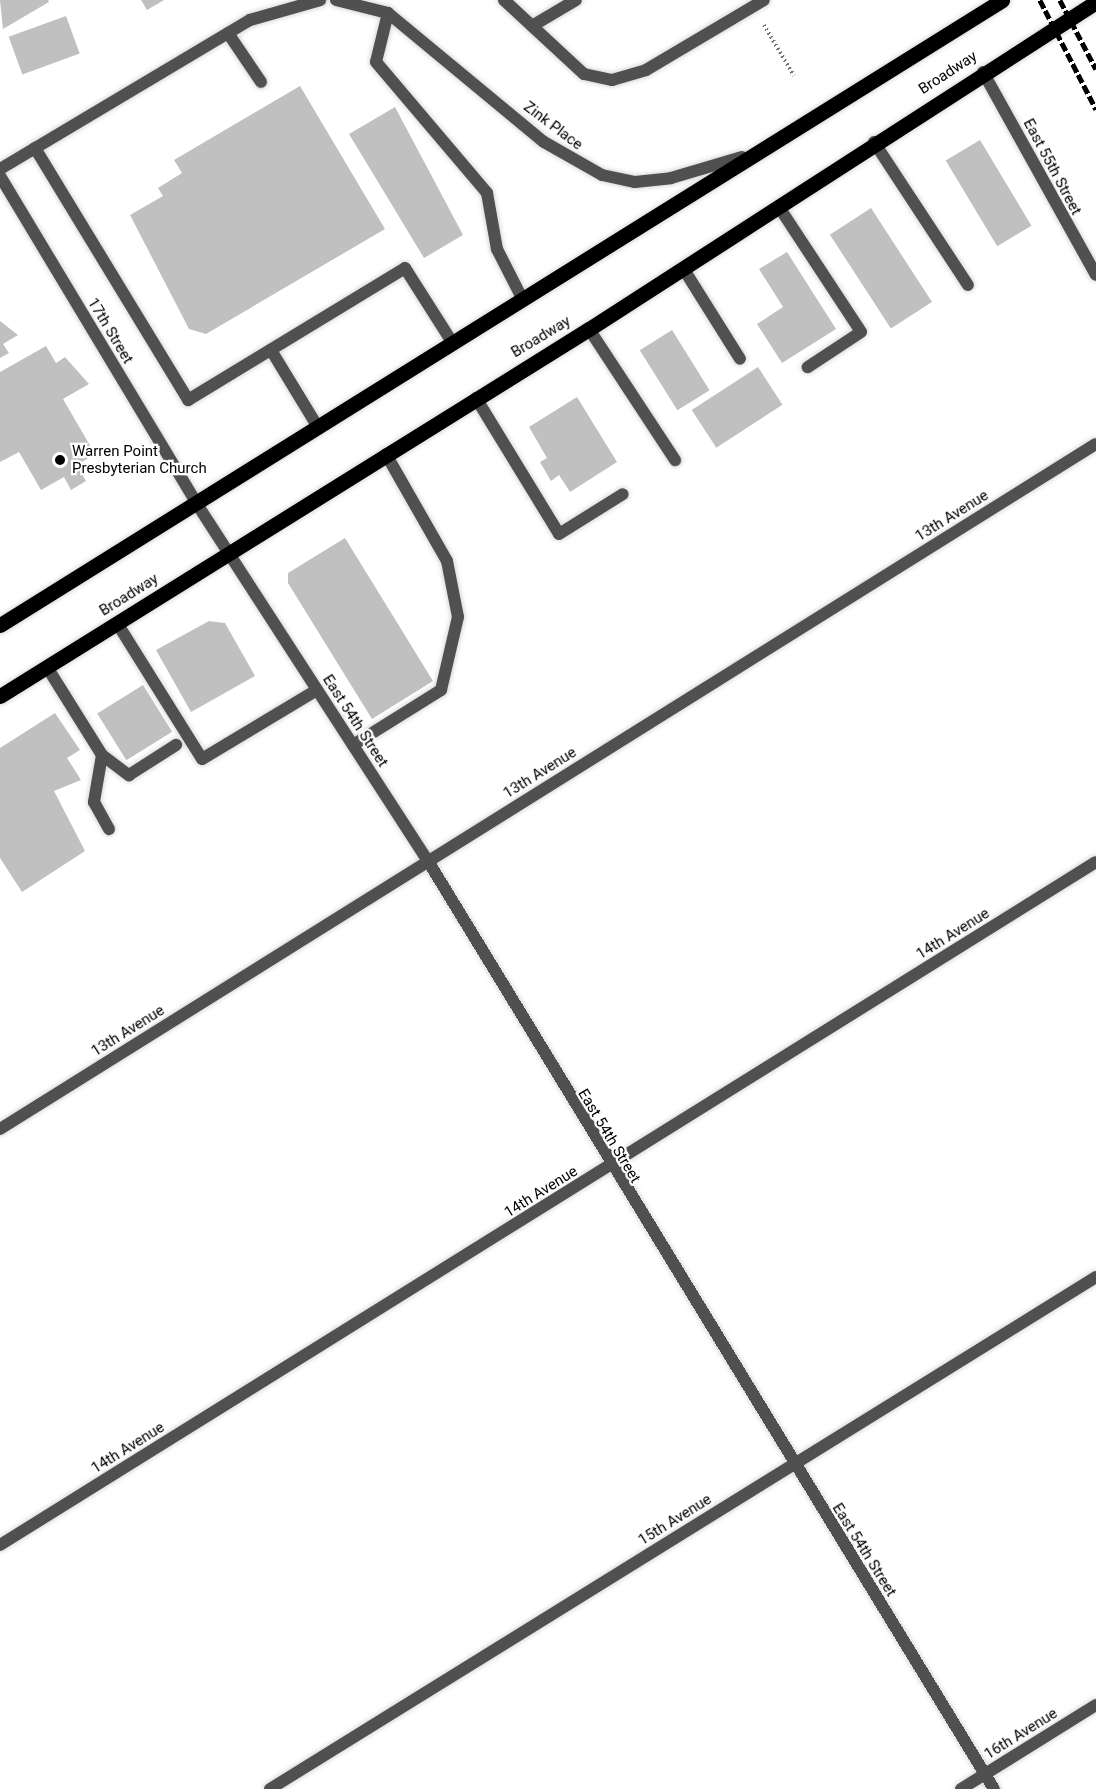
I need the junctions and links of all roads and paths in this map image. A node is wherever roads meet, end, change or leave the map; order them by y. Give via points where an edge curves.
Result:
1 (314, 0) edge
2 (336, 0) edge
3 (504, 0) edge
4 (576, 0) edge
5 (764, 0) edge
6 (1002, 0) edge
7 (1096, 2) edge
8 (753, 7) junction
9 (388, 13) junction
10 (532, 26) junction
11 (228, 33) junction
12 (983, 72) junction
13 (794, 76) dead end
14 (261, 82) dead end
15 (778, 140) junction
16 (874, 142) junction
17 (34, 148) junction
18 (0, 169) edge
19 (0, 176) edge
20 (779, 207) junction
21 (683, 268) junction
22 (1096, 275) edge
23 (968, 285) dead end
24 (522, 298) junction
25 (589, 329) junction
26 (452, 342) junction
27 (271, 350) junction
28 (740, 358) dead end
29 (808, 367) dead end
30 (476, 398) junction
31 (316, 424) junction
32 (1096, 444) edge
33 (386, 454) junction
34 (675, 460) dead end
35 (623, 494) dead end
36 (195, 501) junction
37 (228, 554) junction
38 (117, 623) junction
39 (0, 625) edge
40 (47, 667) junction
41 (317, 690) junction
42 (0, 696) edge
43 (352, 745) junction
44 (176, 746) dead end
45 (102, 755) junction
46 (110, 828) dead end
47 (428, 861) junction
48 (1096, 862) edge
49 (0, 1129) edge
50 (609, 1167) junction
51 (1096, 1277) edge
52 (794, 1464) junction
53 (0, 1545) edge
54 (1096, 1705) edge
55 (985, 1774) junction
56 (270, 1789) edge
57 (961, 1789) edge
58 (994, 1789) edge

1 - 11 street via 274,10
2 - 9 street, Zink Place
3 - 10 street
4 - 10 street
5 - 8 street
6 - 15 main road
7 - 12 main road, Broadway
8 - 10 street via 646,70 612,80 584,74
8 - 13 path
9 - 15 street, Zink Place via 544,142 602,175 635,182 672,178
9 - 24 street via 376,62 487,193 497,249
11 - 14 street
11 - 17 street
12 - 16 main road, Broadway
12 - 22 street, East 55th Street
15 - 24 main road
16 - 20 main road, Broadway
16 - 23 street
17 - 18 street
17 - 27 street via 188,400
19 - 36 street, 17th Street
20 - 21 main road, Broadway
20 - 29 street via 861,332
21 - 25 main road, Broadway
21 - 28 street
24 - 26 main road
25 - 30 main road, Broadway
25 - 34 street
26 - 27 street via 405,268
26 - 31 main road
27 - 31 street
30 - 33 main road, Broadway
30 - 35 street via 559,534
31 - 36 main road
32 - 47 street, 13th Avenue
33 - 37 main road, Broadway
33 - 43 street via 447,561 458,617 441,690
36 - 37 street, East 54th Street
36 - 39 main road
37 - 38 main road, Broadway
37 - 41 street, East 54th Street
38 - 40 main road, Broadway
38 - 41 street via 202,759
40 - 42 main road, Broadway
40 - 45 street
41 - 43 street, East 54th Street
43 - 47 street, East 54th Street
44 - 45 street via 129,775
45 - 46 street via 94,802
47 - 49 street, 13th Avenue
47 - 50 street, East 54th Street
48 - 50 street, 14th Avenue
50 - 52 street, East 54th Street
50 - 53 street, 14th Avenue
51 - 52 street, 15th Avenue
52 - 55 street, East 54th Street
52 - 56 street, 15th Avenue
54 - 55 street, 16th Avenue
55 - 57 street, 16th Avenue
55 - 58 street, East 54th Street

